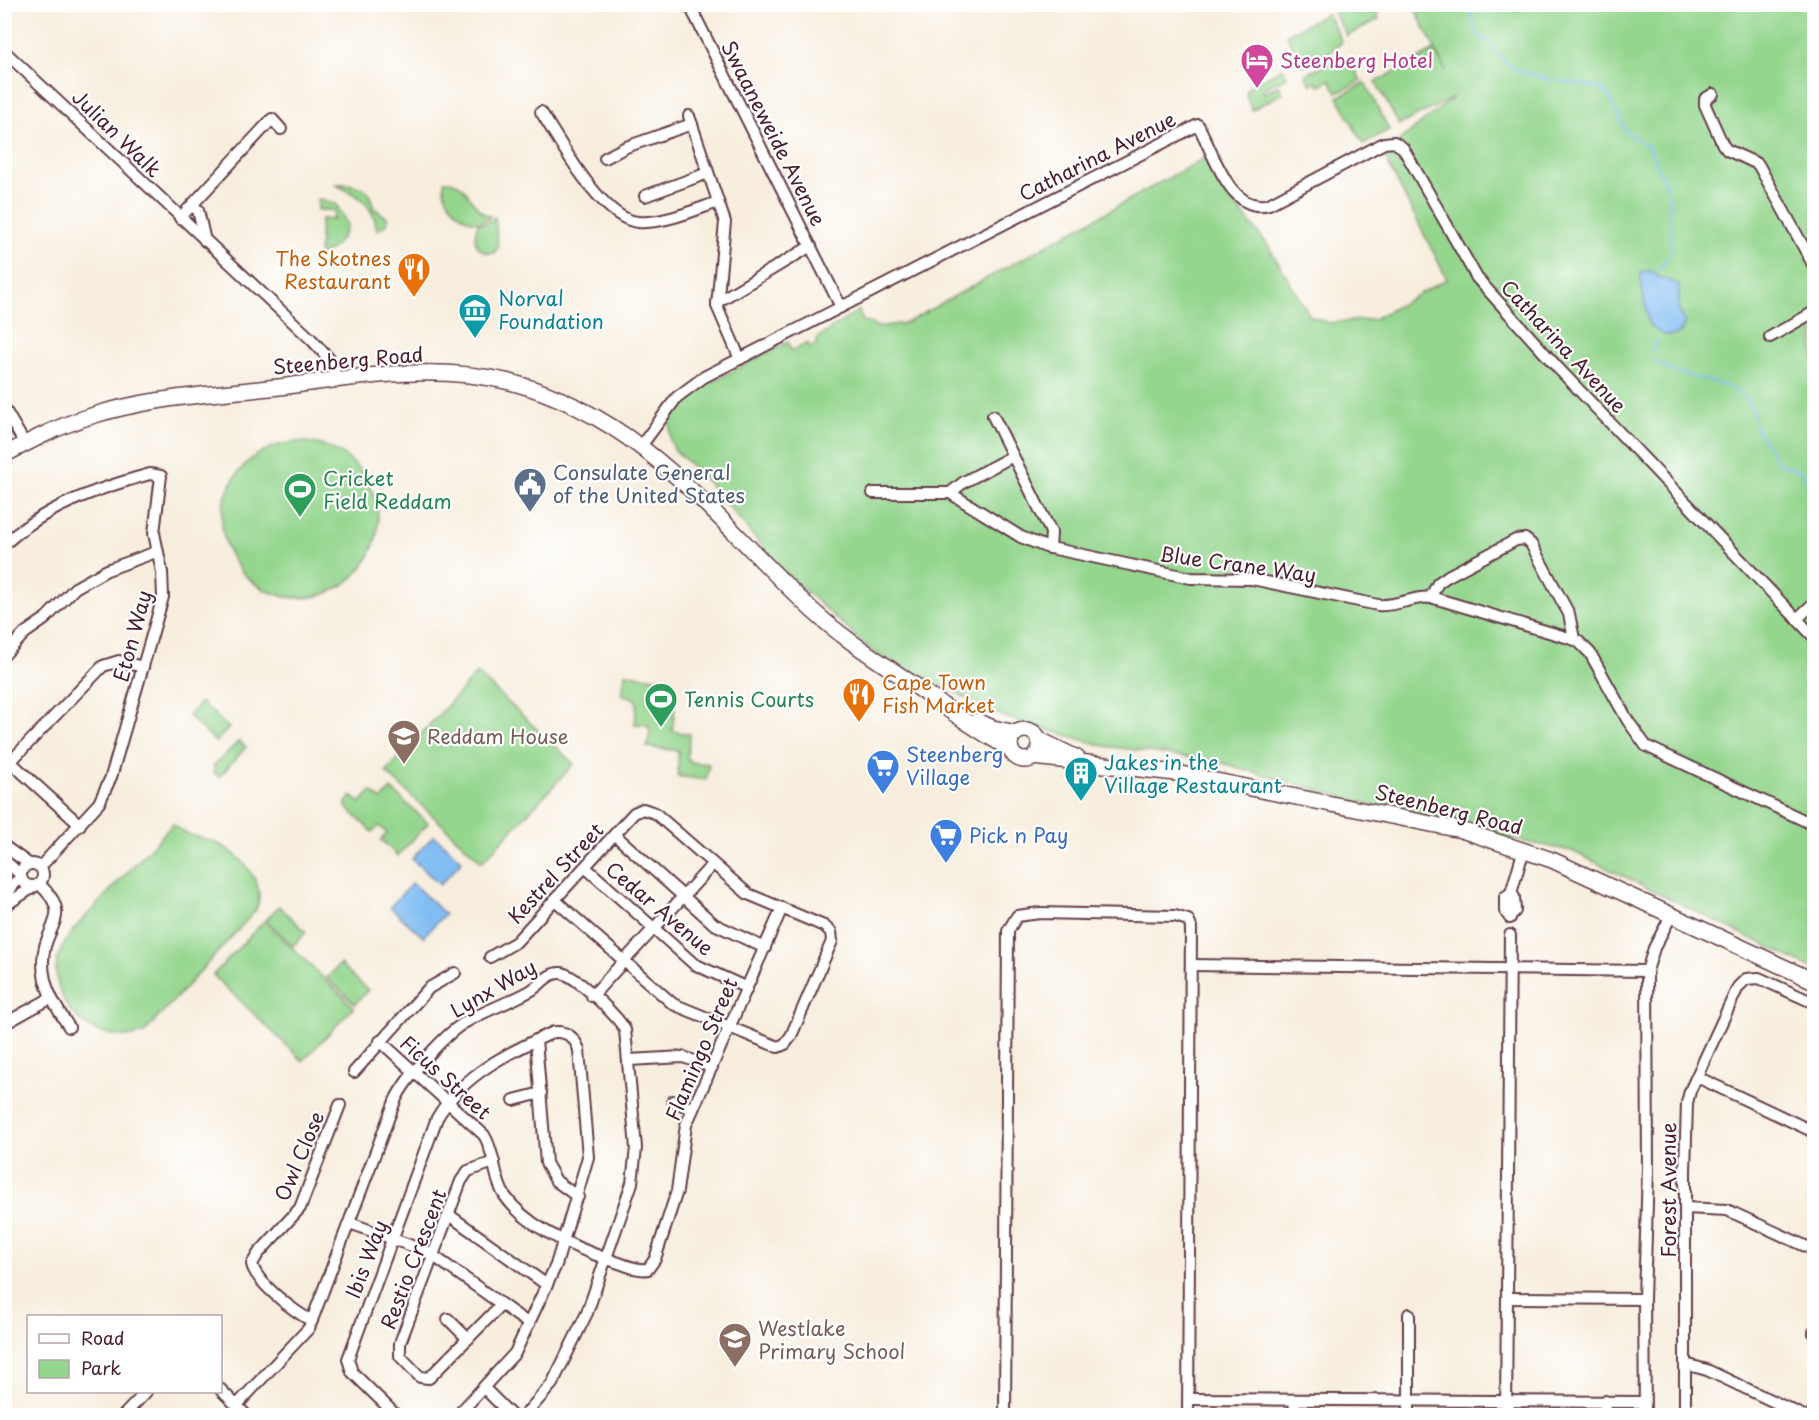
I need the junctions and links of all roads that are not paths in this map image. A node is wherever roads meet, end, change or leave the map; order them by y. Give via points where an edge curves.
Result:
1 (688, 4) edge
2 (4, 51) edge
3 (1713, 94) dead end
4 (541, 112) dead end
5 (281, 129) dead end
6 (604, 158) dead end
7 (708, 173) junction
8 (645, 196) dead end
9 (718, 202) junction
10 (192, 206) junction
11 (180, 218) junction
12 (205, 242) junction
13 (811, 246) junction
14 (1815, 266) edge
15 (717, 302) junction
16 (841, 307) junction
17 (1815, 312) edge
18 (1770, 337) dead end
19 (740, 359) junction
20 (337, 378) junction
21 (4, 408) edge
22 (993, 416) dead end
23 (26, 444) junction
24 (641, 446) junction
25 (4, 455) edge
26 (1013, 456) junction
27 (873, 493) dead end
28 (950, 493) junction
29 (4, 545) edge
30 (1050, 548) junction
31 (156, 552) junction
32 (1430, 598) junction
33 (1815, 603) edge
34 (1797, 619) junction
35 (1815, 637) edge
36 (1574, 639) junction
37 (4, 655) edge
38 (143, 667) junction
39 (922, 691) junction
40 (1017, 733) junction
41 (1038, 739) junction
42 (1011, 749) junction
43 (1034, 757) junction
44 (8, 759) edge
45 (1085, 761) junction
46 (80, 825) junction
47 (1815, 825) edge
48 (615, 835) junction
49 (4, 846) edge
50 (1524, 849) junction
51 (4, 860) edge
52 (35, 865) junction
53 (712, 865) junction
54 (585, 867) junction
55 (21, 877) junction
56 (37, 885) junction
57 (684, 897) junction
58 (555, 900) junction
59 (4, 901) edge
60 (4, 906) edge
61 (782, 908) junction
62 (1672, 914) junction
63 (1510, 917) dead end
64 (654, 928) junction
65 (1510, 935) dead end
66 (765, 948) junction
67 (490, 957) dead end
68 (624, 961) junction
69 (1192, 965) junction
70 (1510, 969) junction
71 (1647, 971) junction
72 (455, 973) dead end
73 (1815, 981) edge
74 (747, 988) junction
75 (592, 996) junction
76 (51, 998) junction
77 (1815, 1003) edge
78 (4, 1024) edge
79 (69, 1027) dead end
80 (729, 1028) junction
81 (536, 1040) junction
82 (380, 1041) junction
83 (629, 1060) junction
84 (712, 1067) junction
85 (354, 1072) dead end
86 (415, 1072) junction
87 (1697, 1077) junction
88 (541, 1093) junction
89 (514, 1100) dead end
90 (673, 1101) dead end
91 (449, 1102) junction
92 (340, 1105) dead end
93 (693, 1109) junction
94 (1815, 1131) edge
95 (494, 1162) junction
96 (578, 1197) junction
97 (1685, 1208) junction
98 (449, 1215) junction
99 (350, 1223) junction
100 (393, 1239) junction
101 (563, 1242) junction
102 (1815, 1250) edge
103 (434, 1256) junction
104 (607, 1259) junction
105 (547, 1285) junction
106 (1508, 1298) junction
107 (1644, 1299) junction
108 (501, 1305) junction
109 (1409, 1314) dead end
110 (448, 1319) dead end
111 (312, 1321) junction
112 (529, 1324) junction
113 (468, 1339) junction
114 (1685, 1364) junction
115 (484, 1389) junction
116 (222, 1391) edge
117 (145, 1393) edge
118 (1189, 1399) junction
119 (1410, 1400) junction
120 (1294, 1401) junction
121 (1507, 1401) junction
122 (1605, 1401) junction
123 (1644, 1402) junction
124 (237, 1405) junction
125 (123, 1416) edge
126 (247, 1416) edge
127 (397, 1416) edge
128 (457, 1416) edge
129 (512, 1416) edge
130 (524, 1416) edge
131 (1005, 1416) edge
132 (1188, 1416) edge
133 (1294, 1416) edge
134 (1409, 1416) edge
135 (1506, 1416) edge
136 (1605, 1416) edge
137 (1645, 1416) edge
138 (1685, 1416) edge
139 (1804, 1416) edge

1 - 13 street, Swaaneweide Avenue
2 - 11 street, Julian Walk
3 - 14 street via 1704,102 1723,145 1758,164
4 - 9 street via 601,198 624,219 646,223
5 - 10 street via 272,119
6 - 7 street via 691,120
7 - 8 street
7 - 9 street
9 - 15 street via 725,230
10 - 11 street
10 - 12 street via 198,210
11 - 12 street, Julian Walk
12 - 20 street, Julian Walk via 312,340 330,360
13 - 15 street, Swaaneweide Avenue
13 - 16 street, Swaaneweide Avenue
15 - 19 street via 718,313
16 - 19 street, Catharina Avenue
16 - 34 street, Catharina Avenue via 1198,125 1234,194 1257,206 1269,204 1384,143 1394,142 1403,148 1477,278
17 - 18 street
19 - 24 street, Catharina Avenue via 686,389
20 - 23 main road, Steenberg Road via 127,406 73,422
20 - 24 main road, Steenberg Road via 428,373 507,382 587,412
21 - 23 street
22 - 26 street
23 - 25 main road, Steenberg Road
24 - 39 main road, Steenberg Road via 685,481 815,612
26 - 28 street
26 - 30 street via 1051,532
27 - 28 street
28 - 30 street, Blue Crane Way via 1021,537
29 - 31 street, Eton Way via 68,502 156,473 161,476 154,522
30 - 32 street, Blue Crane Way via 1191,578 1252,579 1378,605
31 - 37 street via 107,570 75,588
31 - 38 street, Eton Way via 163,597
32 - 36 street, Blue Crane Way
32 - 36 street via 1438,583 1448,576 1525,538 1569,614
33 - 34 street
34 - 35 street, Catharina Avenue
36 - 47 street via 1590,653 1646,746
38 - 44 street via 119,661 103,666
38 - 46 street, Eton Way via 108,784 99,804
39 - 40 main road, Steenberg Road via 985,725
39 - 42 main road, Steenberg Road
40 - 41 main road via 1029,731
40 - 42 main road via 1011,740
41 - 43 main road via 1040,747
41 - 45 main road, Steenberg Road
42 - 43 main road via 1020,759
43 - 45 main road, Steenberg Road
44 - 46 street
45 - 50 main road, Steenberg Road via 1176,772 1424,821
46 - 52 street, Eton Way
48 - 53 street, Kestrel Street via 634,813 643,809 655,813
48 - 54 street, Kestrel Street
48 - 57 street
49 - 52 street
50 - 62 main road, Steenberg Road
50 - 63 street via 1508,895 1515,897 1515,911
51 - 55 street
52 - 55 street via 23,868
52 - 56 street via 43,873
53 - 57 street
53 - 61 street via 748,894
54 - 58 street, Kestrel Street
54 - 64 street, Cedar Avenue
55 - 56 street via 27,885
55 - 59 street
56 - 60 street
56 - 76 street via 52,895 57,905 43,956
57 - 64 street
57 - 66 street via 722,929
58 - 67 street, Kestrel Street via 516,942
58 - 68 street
61 - 66 street, Flamingo Street
61 - 80 street via 824,926 831,932 832,941 785,1044 777,1047
62 - 71 street
62 - 73 main road, Steenberg Road
64 - 68 street
64 - 74 street, Cedar Avenue via 699,968
65 - 70 street
66 - 74 street, Flamingo Street
68 - 75 street
68 - 80 street via 673,1004
69 - 70 street
69 - 118 street
69 - 131 street via 1191,927 1181,917 1025,914 1010,924
70 - 71 street
70 - 106 street
71 - 107 street
72 - 82 street via 429,988
74 - 80 street, Flamingo Street
75 - 83 street, Lynx Way via 623,1025
75 - 86 street, Lynx Way via 570,976 553,974 528,992 460,1025
76 - 78 street
76 - 79 street
77 - 87 street, Forest Avenue via 1759,978 1746,979 1738,987
80 - 84 street, Flamingo Street
81 - 88 street
81 - 91 street, Ibis Way via 495,1060
81 - 96 street, Ibis Way via 560,1031 573,1038 579,1050 588,1157
82 - 85 street
82 - 86 street, Ficus Street
83 - 84 street via 683,1057
83 - 104 street, Lynx Way via 635,1170
84 - 93 street, Flamingo Street
86 - 91 street, Ficus Street
86 - 99 street, Lynx Way via 395,1101
87 - 94 street
87 - 97 street, Forest Avenue via 1687,1103
88 - 89 street
88 - 96 street via 549,1171 556,1182
90 - 93 street
91 - 95 street, Ficus Street via 484,1135
91 - 100 street, Ibis Way via 438,1118
92 - 111 street, Owl Close via 300,1208 252,1264 256,1274 290,1308
93 - 104 street, Flamingo Street via 684,1132 677,1191 654,1263 643,1270
95 - 98 street, Restio Crescent via 465,1174
95 - 101 street, Ficus Street via 501,1188 511,1204
96 - 101 street
97 - 102 street via 1727,1210
97 - 114 street, Forest Avenue
98 - 103 street, Restio Crescent
98 - 105 street
99 - 100 street
99 - 111 street, Lynx Way
100 - 103 street
100 - 127 street, Ibis Way via 348,1365
101 - 104 street, Ficus Street
101 - 105 street
103 - 108 street
103 - 113 street, Restio Crescent via 400,1343 400,1356 420,1377 429,1378
104 - 130 street, Lynx Way via 560,1369
105 - 112 street
106 - 107 street
106 - 121 street
107 - 123 street
108 - 112 street
108 - 113 street, Restio Crescent
109 - 119 street
110 - 113 street
111 - 124 street, Lynx Way via 304,1335
112 - 115 street via 515,1353
114 - 138 street, Forest Avenue
114 - 139 street via 1707,1370
115 - 128 street
115 - 129 street
116 - 124 street
117 - 125 street
118 - 120 street
118 - 132 street
119 - 120 street
119 - 121 street
119 - 134 street
120 - 133 street
121 - 122 street
121 - 135 street
122 - 123 street
122 - 136 street
123 - 137 street
124 - 126 street

